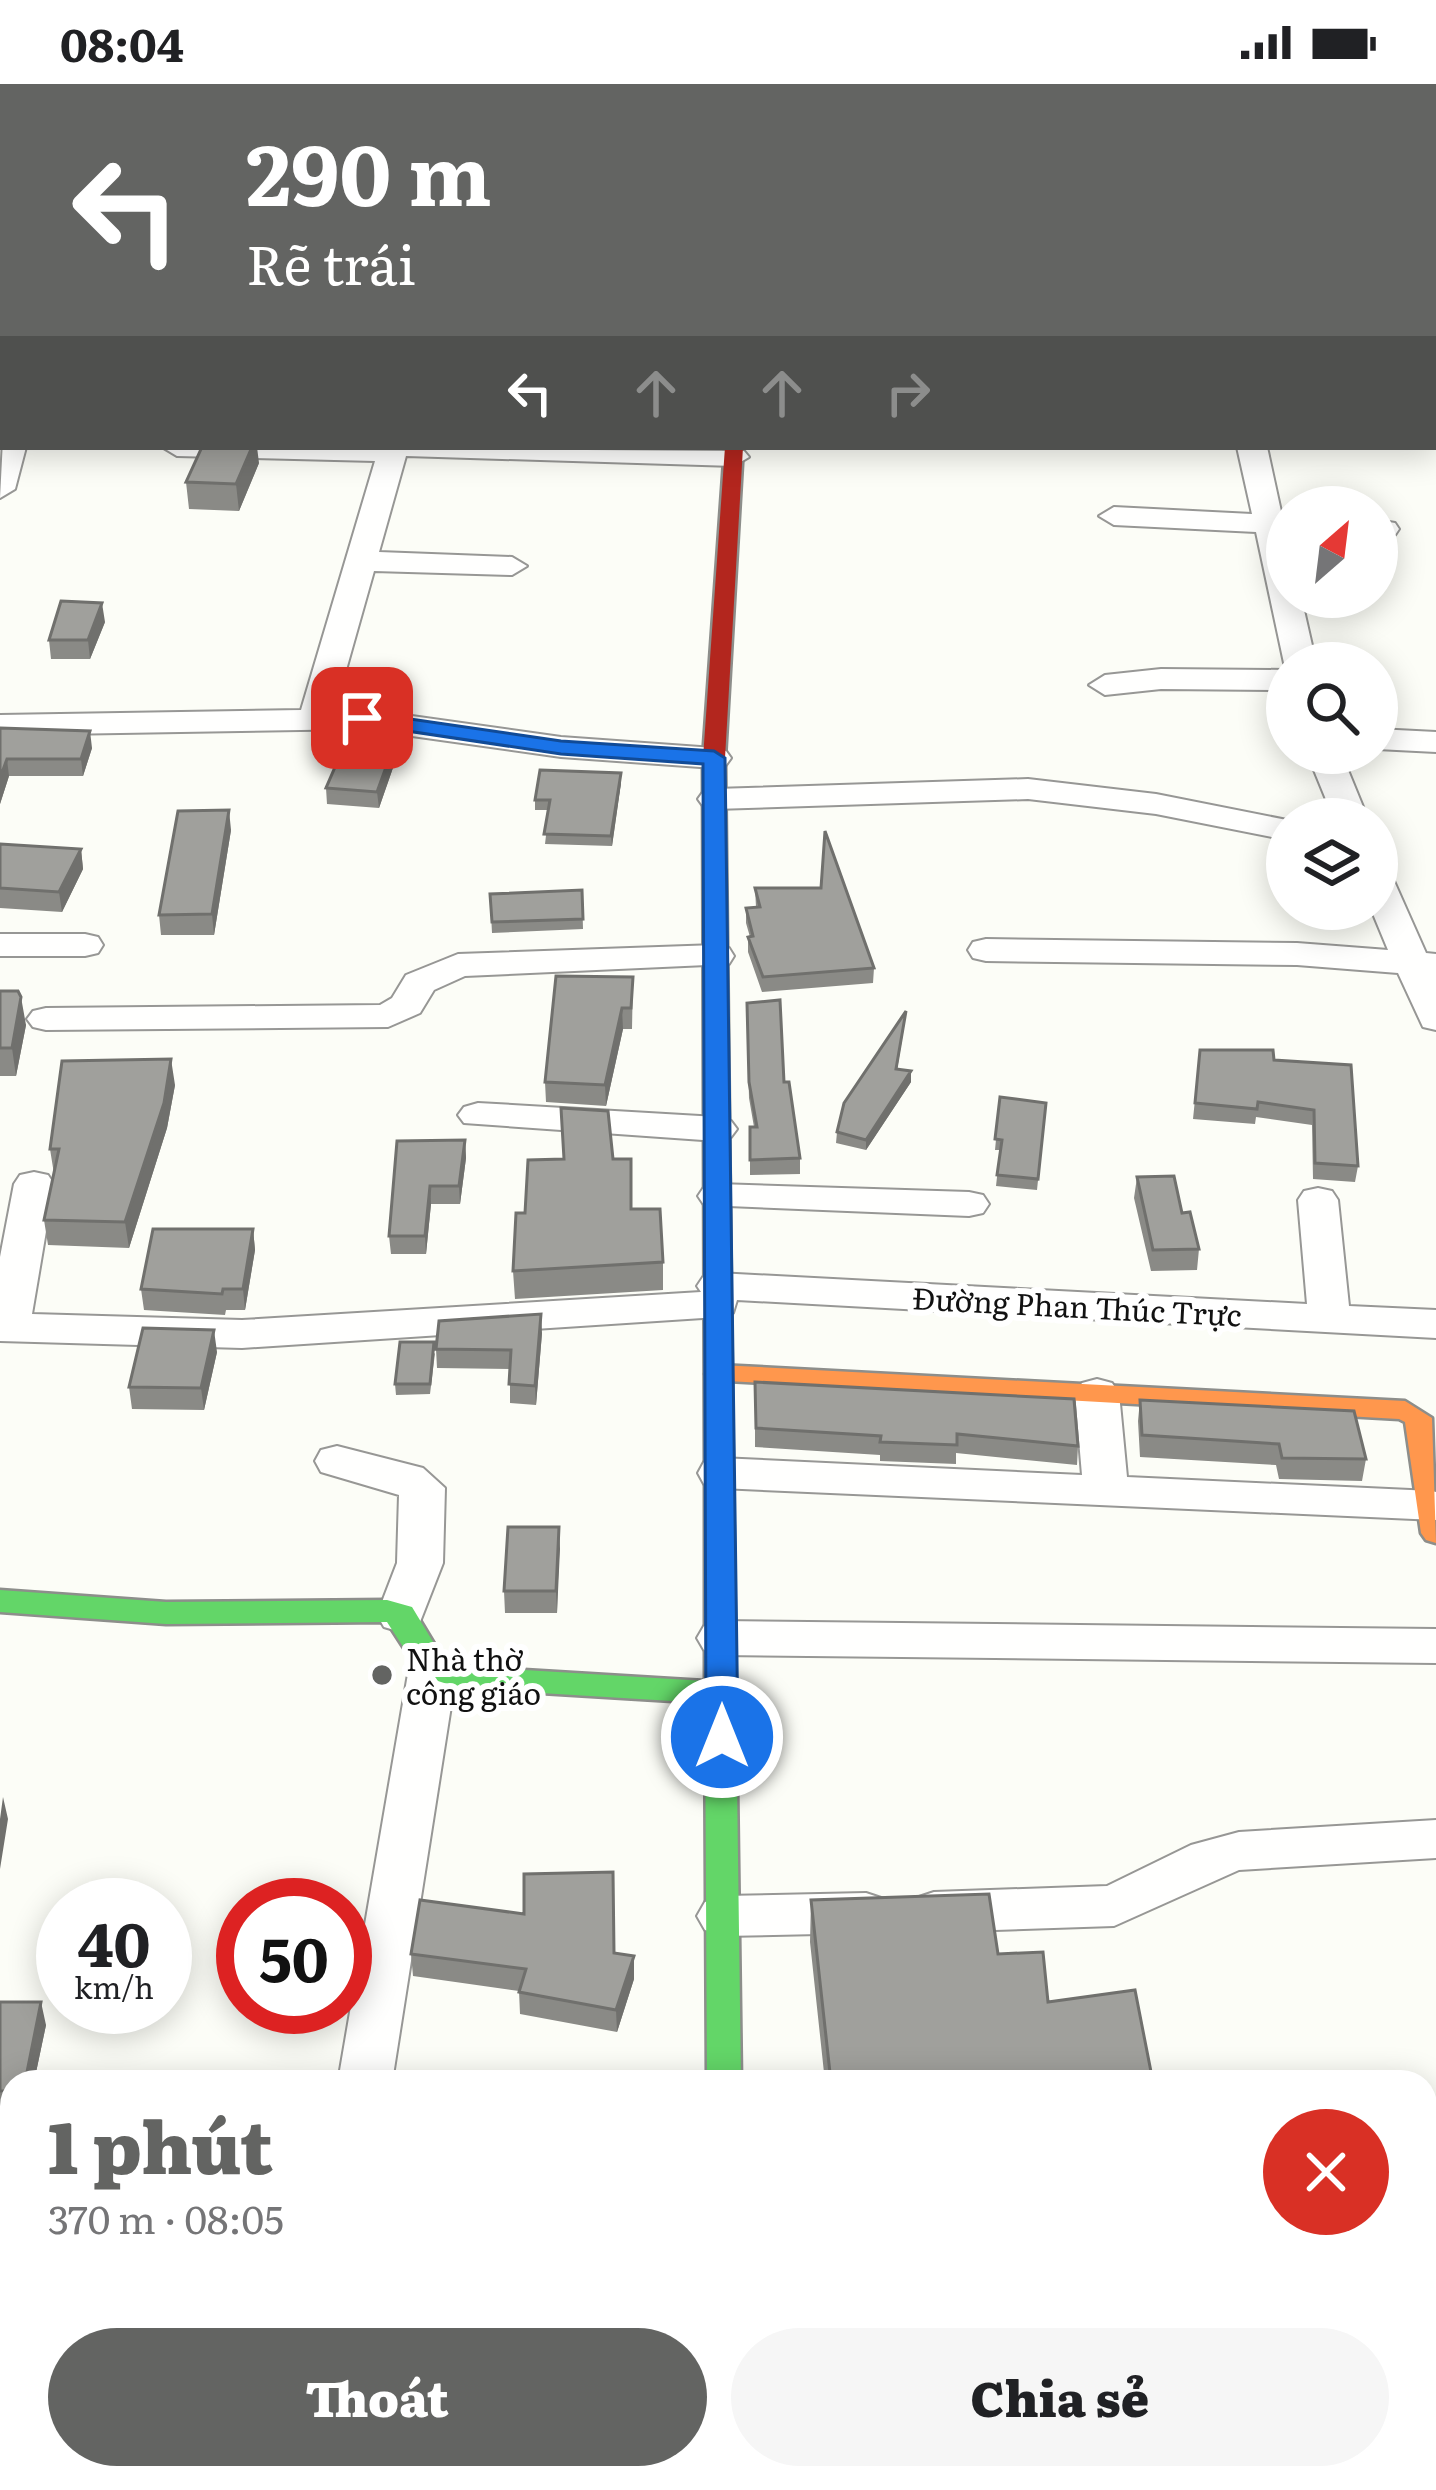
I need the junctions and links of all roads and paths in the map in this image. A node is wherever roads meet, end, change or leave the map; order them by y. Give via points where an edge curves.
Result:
1 (4, 450) edge
2 (396, 450) edge
3 (509, 450) edge
4 (1253, 450) edge
5 (734, 452) edge
6 (0, 489) edge
7 (1266, 489) edge
8 (1114, 516) dead end
9 (1266, 524) edge
10 (359, 560) junction
11 (512, 566) dead end
12 (1266, 680) edge
13 (1105, 685) dead end
14 (316, 717) junction
15 (0, 725) edge
16 (1398, 740) edge
17 (1436, 742) edge
18 (714, 758) junction
19 (715, 799) junction
20 (1266, 826) edge
21 (1398, 917) edge
22 (0, 945) edge
23 (85, 945) dead end
24 (986, 950) dead end
25 (716, 956) junction
26 (1424, 963) edge
27 (46, 1019) dead end
28 (1436, 1019) edge
29 (478, 1115) dead end
30 (717, 1129) junction
31 (34, 1184) dead end
32 (718, 1196) junction
33 (1318, 1200) dead end
34 (969, 1204) dead end
35 (718, 1295) junction
36 (1330, 1318) junction
37 (1436, 1324) edge
38 (4, 1328) edge
39 (719, 1374) junction
40 (1097, 1394) junction
41 (337, 1461) dead end
42 (720, 1472) junction
43 (1106, 1491) junction
44 (1434, 1520) edge
45 (0, 1601) edge
46 (401, 1615) junction
47 (721, 1638) junction
48 (1436, 1646) edge
49 (433, 1668) junction
50 (722, 1693) junction
51 (1436, 1839) edge
52 (723, 1916) junction
53 (366, 2070) edge
54 (724, 2070) edge

1 - 6 street
2 - 10 street
3 - 5 street
4 - 7 street
5 - 18 main road
8 - 9 street
10 - 11 street
10 - 14 street
12 - 13 street
14 - 15 street
14 - 18 street
16 - 17 street
18 - 19 main road
19 - 20 street via 1028,789
19 - 25 main road
21 - 26 street
22 - 23 street
24 - 26 street
25 - 27 street via 458,965 419,983 407,1006 388,1016
25 - 30 main road
26 - 28 street
29 - 30 street
30 - 32 main road
31 - 38 street
32 - 34 street
32 - 35 main road
33 - 36 street
35 - 36 street, Đường Phan Thúc Trực
35 - 38 street, Đường Phan Thúc Trực via 242,1334
35 - 39 main road
36 - 37 street, Đường Phan Thúc Trực
39 - 40 main road
39 - 42 main road
40 - 43 street
40 - 44 main road via 1405,1410 1418,1418
41 - 46 street via 422,1488 420,1563
42 - 43 street
42 - 47 main road
43 - 44 street
45 - 46 main road via 166,1613
46 - 49 main road
47 - 48 street
47 - 50 main road
49 - 50 main road via 477,1679
49 - 53 street
50 - 52 main road
51 - 52 street via 1239,1851 1114,1906 1084,1910
52 - 54 main road

